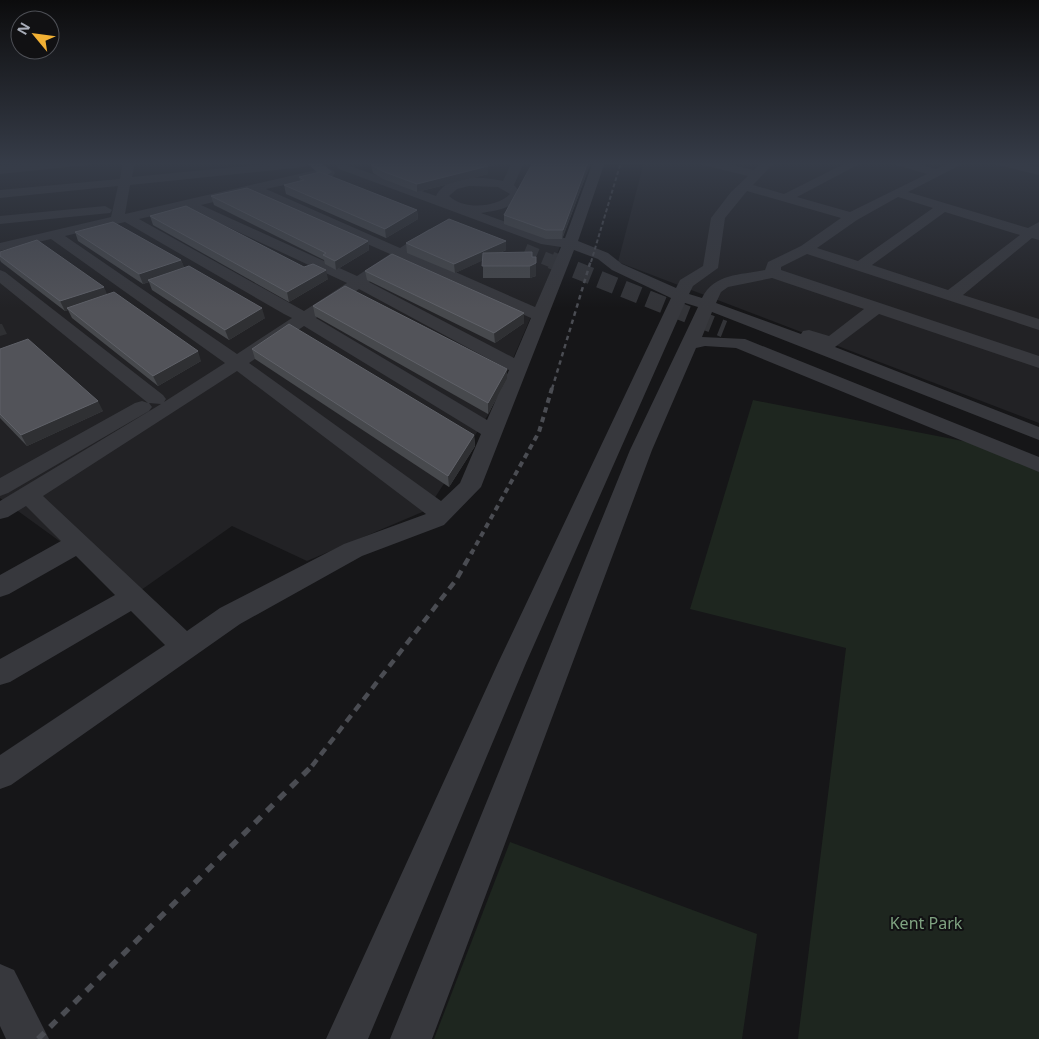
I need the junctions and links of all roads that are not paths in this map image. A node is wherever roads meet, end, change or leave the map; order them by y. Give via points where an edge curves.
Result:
1 (122, 210) edge
2 (135, 210) edge
3 (227, 210) edge
4 (308, 210) edge
5 (423, 210) edge
6 (443, 210) edge
7 (456, 210) edge
8 (582, 210) edge
9 (724, 210) edge
10 (829, 210) edge
11 (864, 210) edge
12 (938, 210) edge
13 (956, 210) edge
14 (121, 216) junction
15 (852, 217) junction
16 (0, 220) edge
17 (1036, 232) edge
18 (54, 235) junction
19 (570, 243) junction
20 (396, 246) junction
21 (537, 246) tunnel mouth
22 (0, 247) edge
23 (806, 249) junction
24 (208, 264) junction
25 (861, 266) junction
26 (773, 269) junction
27 (189, 270) edge
28 (0, 275) edge
29 (350, 279) junction
30 (152, 283) edge
31 (133, 290) junction
32 (115, 296) edge
33 (951, 296) junction
34 (701, 305) junction
35 (876, 308) junction
36 (71, 311) edge
37 (296, 315) junction
38 (540, 316) junction
39 (53, 317) junction
40 (1039, 325) edge
41 (230, 358) junction
42 (1039, 362) edge
43 (519, 368) junction
44 (156, 399) junction
45 (493, 432) junction
46 (1039, 434) edge
47 (1039, 443) edge
48 (1039, 457) edge
49 (1039, 465) edge
50 (0, 488) edge
51 (29, 495) junction
52 (0, 511) edge
53 (442, 514) junction
54 (78, 543) junction
55 (0, 587) edge
56 (133, 597) junction
57 (185, 647) junction
58 (0, 673) edge
59 (0, 774) edge
60 (0, 984) edge
61 (28, 1039) edge
62 (346, 1039) edge
63 (411, 1039) edge

1 - 14 street
2 - 14 street
3 - 29 street
4 - 20 street
5 - 20 street via 447,224
6 - 21 street
7 - 19 street via 546,241
8 - 19 street
9 - 34 street via 718,218
10 - 15 street
11 - 15 street
12 - 25 street
13 - 17 street
14 - 16 street
14 - 18 street
14 - 24 street
15 - 23 street
17 - 33 street
18 - 22 street
18 - 31 street
19 - 34 street
19 - 38 street
20 - 29 street
20 - 38 street
23 - 25 street
23 - 26 street
24 - 27 street
24 - 37 street
25 - 33 street
26 - 34 street
26 - 35 street
28 - 39 street
29 - 37 street
29 - 43 street
30 - 31 street
31 - 32 street
31 - 41 street
33 - 40 street
34 - 35 street via 735,306 832,343
34 - 46 street
34 - 47 street
34 - 48 street
34 - 49 street via 705,341 739,343
34 - 62 street via 512,663
34 - 63 street
35 - 42 street
36 - 39 street
37 - 41 street
37 - 45 street
38 - 43 street
39 - 44 street
41 - 44 street
41 - 51 street via 106,448
41 - 53 street
43 - 45 street
44 - 50 street
45 - 53 street via 470,487
51 - 52 street
51 - 54 street
53 - 57 street via 436,520 353,550 230,616
54 - 55 street
54 - 56 street
56 - 57 street
56 - 58 street
57 - 59 street
60 - 61 street

